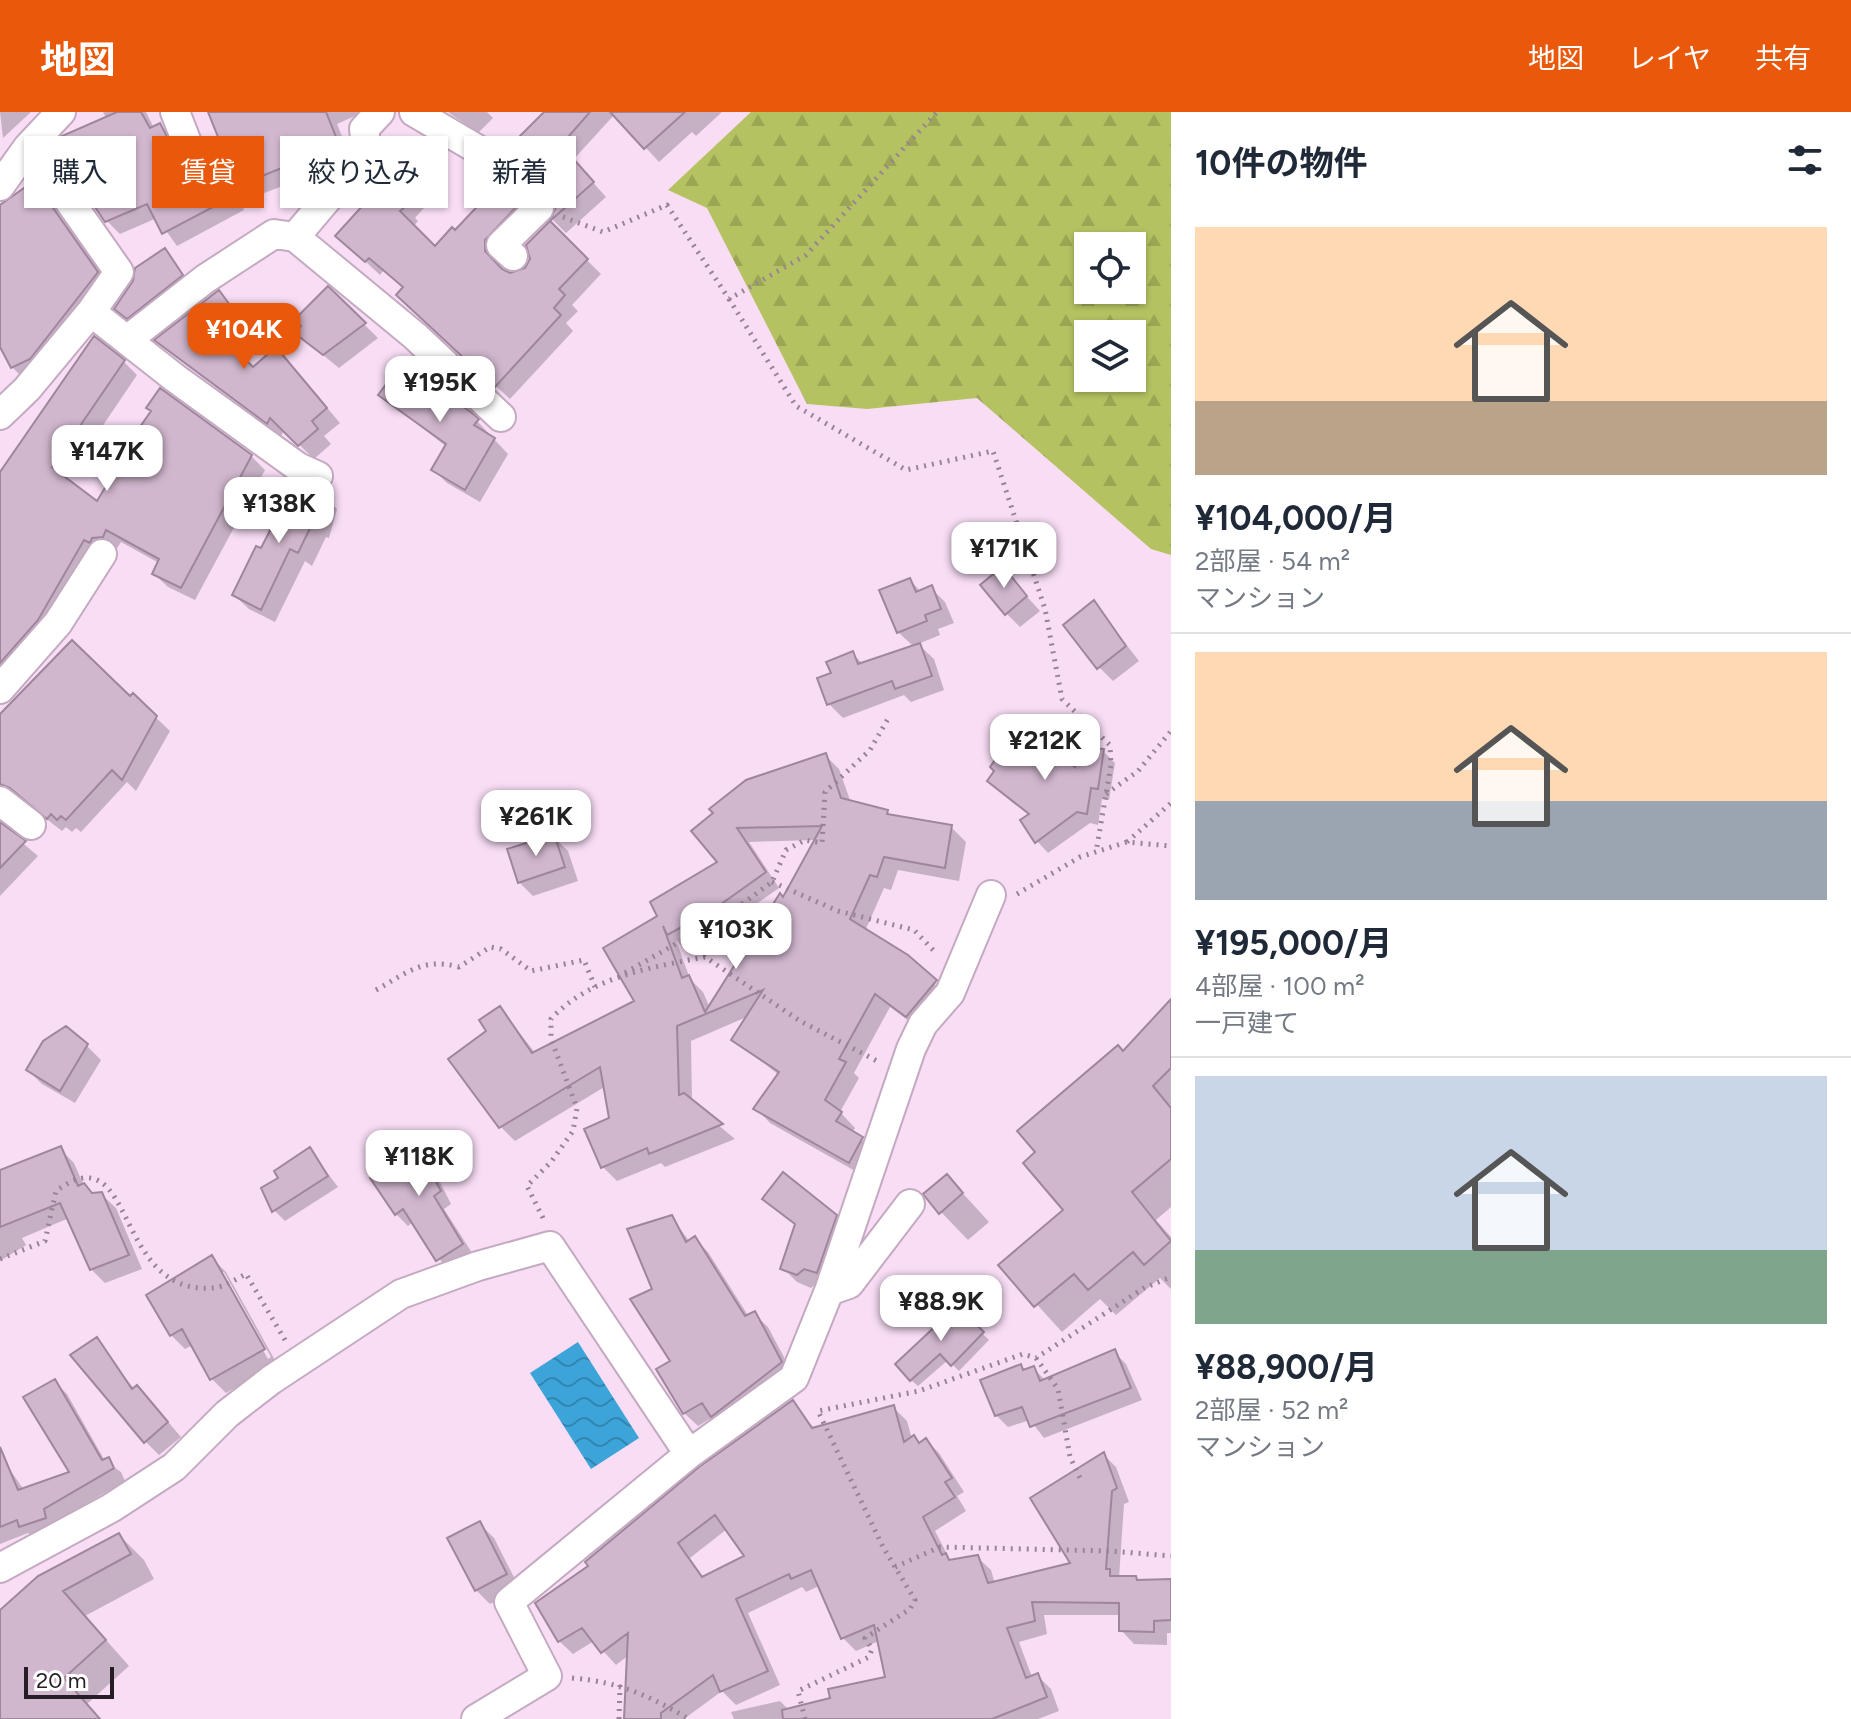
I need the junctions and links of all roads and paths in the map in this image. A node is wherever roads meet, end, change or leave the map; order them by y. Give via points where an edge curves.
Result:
1 (61, 112) edge
2 (175, 112) edge
3 (380, 112) edge
4 (414, 112) edge
5 (937, 112) edge
6 (38, 136) edge
7 (184, 136) edge
8 (464, 141) edge
9 (24, 153) edge
10 (0, 186) edge
11 (74, 208) edge
12 (539, 208) joint
13 (295, 237) junction
14 (513, 256) dead end
15 (729, 299) junction
16 (91, 312) junction
17 (127, 340) junction
18 (0, 415) edge
19 (501, 417) dead end
20 (318, 476) dead end
21 (102, 554) dead end
22 (0, 689) edge
23 (889, 717) dead end
24 (1171, 731) edge
25 (1106, 795) junction
26 (0, 801) edge
27 (1171, 803) edge
28 (31, 825) dead end
29 (1127, 842) junction
30 (1171, 846) edge
31 (1096, 852) junction
32 (772, 882) junction
33 (1000, 897) joint
34 (957, 976) junction
35 (614, 980) junction
36 (595, 987) junction
37 (376, 990) dead end
38 (901, 1074) junction
39 (910, 1204) dead end
40 (550, 1246) junction
41 (0, 1259) edge
42 (1171, 1277) edge
43 (829, 1291) junction
44 (1036, 1358) junction
45 (298, 1361) junction
46 (689, 1454) junction
47 (1081, 1480) dead end
48 (1171, 1556) edge
49 (895, 1567) junction
50 (0, 1568) edge
51 (547, 1676) junction
52 (620, 1685) junction
53 (476, 1719) edge
54 (619, 1719) edge
55 (689, 1719) edge
56 (805, 1719) edge

1 - 6 street
2 - 7 street
3 - 13 street via 364,129 367,152
4 - 8 street
5 - 15 path via 806,255
9 - 10 street
11 - 16 street via 119,272
12 - 14 street via 501,245
12 - 15 path via 603,232 667,205
13 - 17 street via 274,234
13 - 19 street via 415,336
15 - 25 path via 796,406 906,470 993,451 1045,609 1062,699 1110,745
16 - 17 street
16 - 18 street
17 - 20 street via 298,467
21 - 22 street via 58,623
23 - 32 path via 870,750 825,792 822,843 805,840 786,850
24 - 25 path via 1138,771
25 - 31 path
26 - 28 street
27 - 29 path
29 - 30 path
29 - 31 path
31 - 33 path
32 - 34 path via 838,911 914,930
32 - 35 path
33 - 34 street
34 - 38 street via 950,993 923,1024
35 - 36 path
35 - 38 path via 705,957 800,1021
36 - 37 path via 584,960 531,971 490,947 459,967 437,961
36 - 40 path via 551,1019 551,1039 577,1108 573,1131 527,1186
38 - 43 street
39 - 43 street via 849,1284
40 - 45 street via 401,1294
40 - 46 street
41 - 45 path via 45,1241 56,1191 70,1180 97,1178 108,1184 152,1265 176,1284 214,1288 246,1274
42 - 44 path via 1144,1288
43 - 46 street via 794,1378
44 - 47 path via 1058,1389 1070,1457
44 - 49 path via 1023,1354 919,1391 818,1411
45 - 50 street via 227,1414 174,1467
46 - 51 street via 509,1602
48 - 49 path via 940,1547
49 - 56 path via 915,1600 910,1609 865,1638 872,1649 869,1657 798,1691
51 - 52 path
51 - 53 street
52 - 54 path
52 - 55 path

